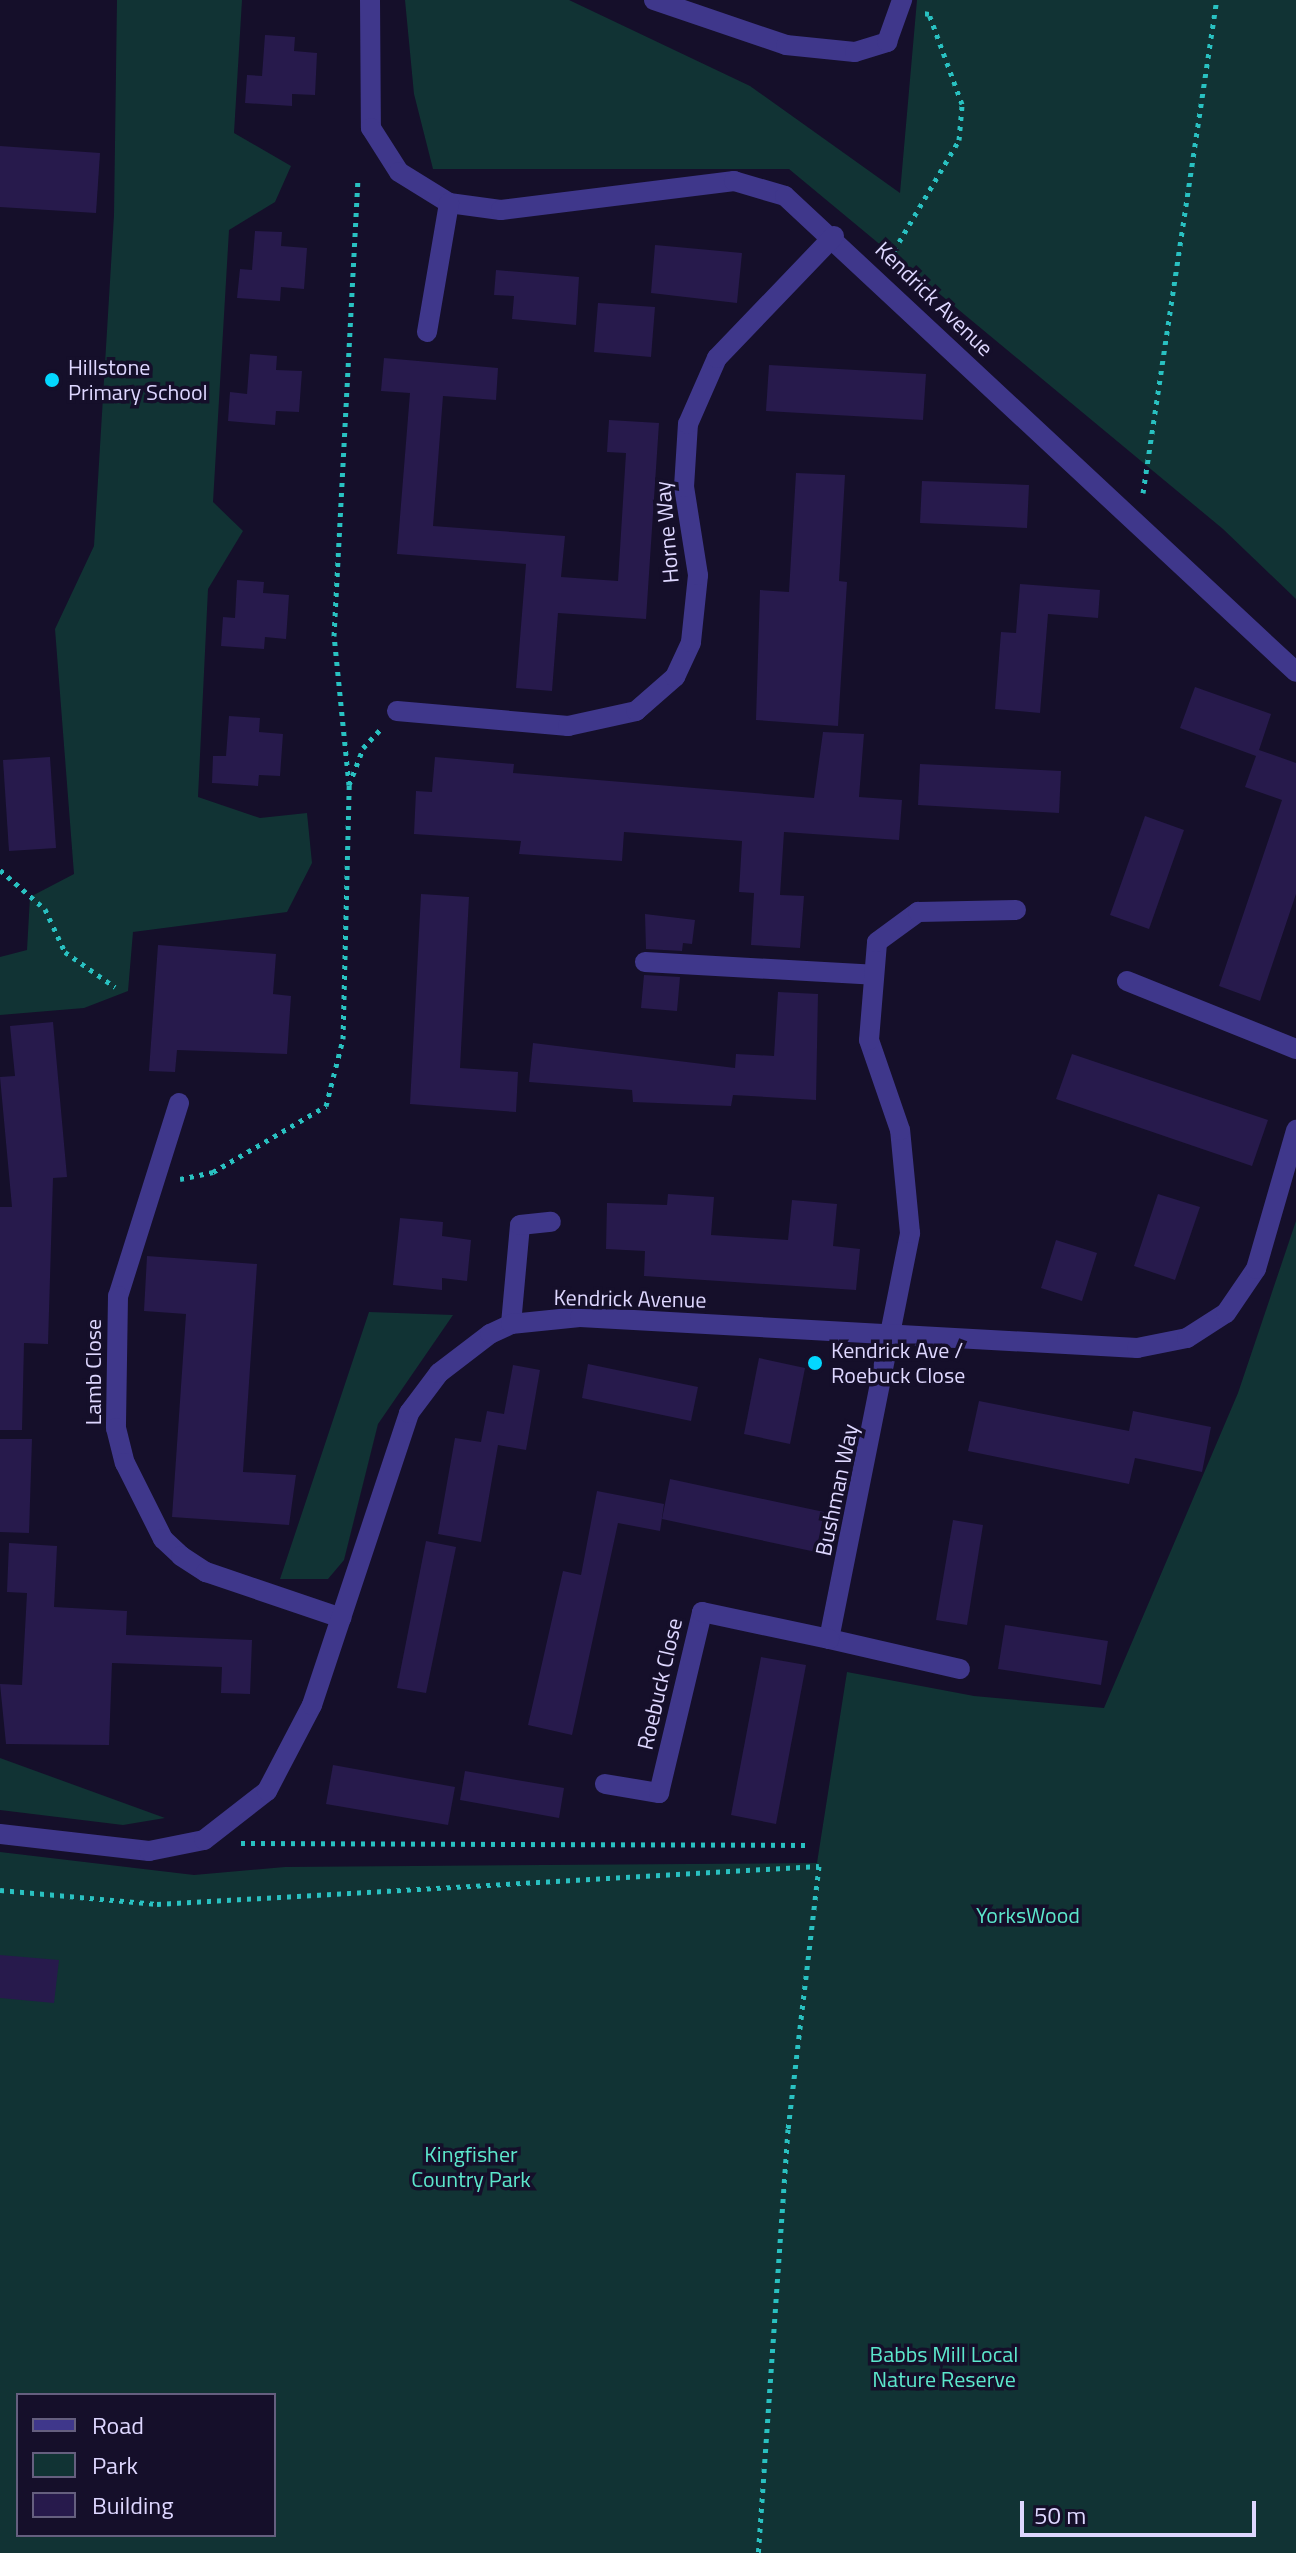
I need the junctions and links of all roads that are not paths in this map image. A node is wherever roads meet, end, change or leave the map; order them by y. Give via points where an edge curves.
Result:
1 (370, 0) edge
2 (654, 0) edge
3 (902, 5) edge
4 (449, 203) junction
5 (834, 236) junction
6 (427, 332) dead end
7 (1296, 672) edge
8 (397, 711) road end
9 (1016, 910) dead end
10 (645, 962) dead end
11 (874, 975) junction
12 (1127, 981) dead end
13 (1296, 1049) edge
14 (179, 1103) dead end
15 (1296, 1130) edge
16 (551, 1222) dead end
17 (511, 1324) junction
18 (895, 1335) junction
19 (341, 1618) junction
20 (829, 1639) junction
21 (960, 1669) dead end
22 (605, 1784) dead end
23 (0, 1834) edge

1 - 4 street, Kendrick Avenue via 371,128 399,172
2 - 3 street via 786,45 855,52 887,42
4 - 5 street, Kendrick Avenue via 501,210 734,181 785,196
4 - 6 street
5 - 7 street, Kendrick Avenue
5 - 8 street, Horne Way via 717,358 688,424 684,487 698,575 691,642 675,677 636,711 568,726
9 - 11 street, Bushman Way via 918,912 877,942
10 - 11 street
11 - 18 street, Bushman Way via 869,1040 900,1130 910,1233
12 - 13 street
14 - 19 street, Lamb Close via 121,1282 114,1358 116,1428 141,1502 163,1539 206,1572
15 - 18 street, Kendrick Avenue via 1256,1269 1226,1313 1187,1338 1137,1348
16 - 17 street via 520,1225
17 - 18 street, Kendrick Avenue via 580,1317
17 - 19 street, Kendrick Avenue via 439,1373 409,1413
18 - 20 street, Bushman Way
19 - 23 street, Kendrick Avenue via 294,1751 267,1791 204,1840 149,1851
20 - 21 street
20 - 22 street, Roebuck Close via 702,1612 659,1793

